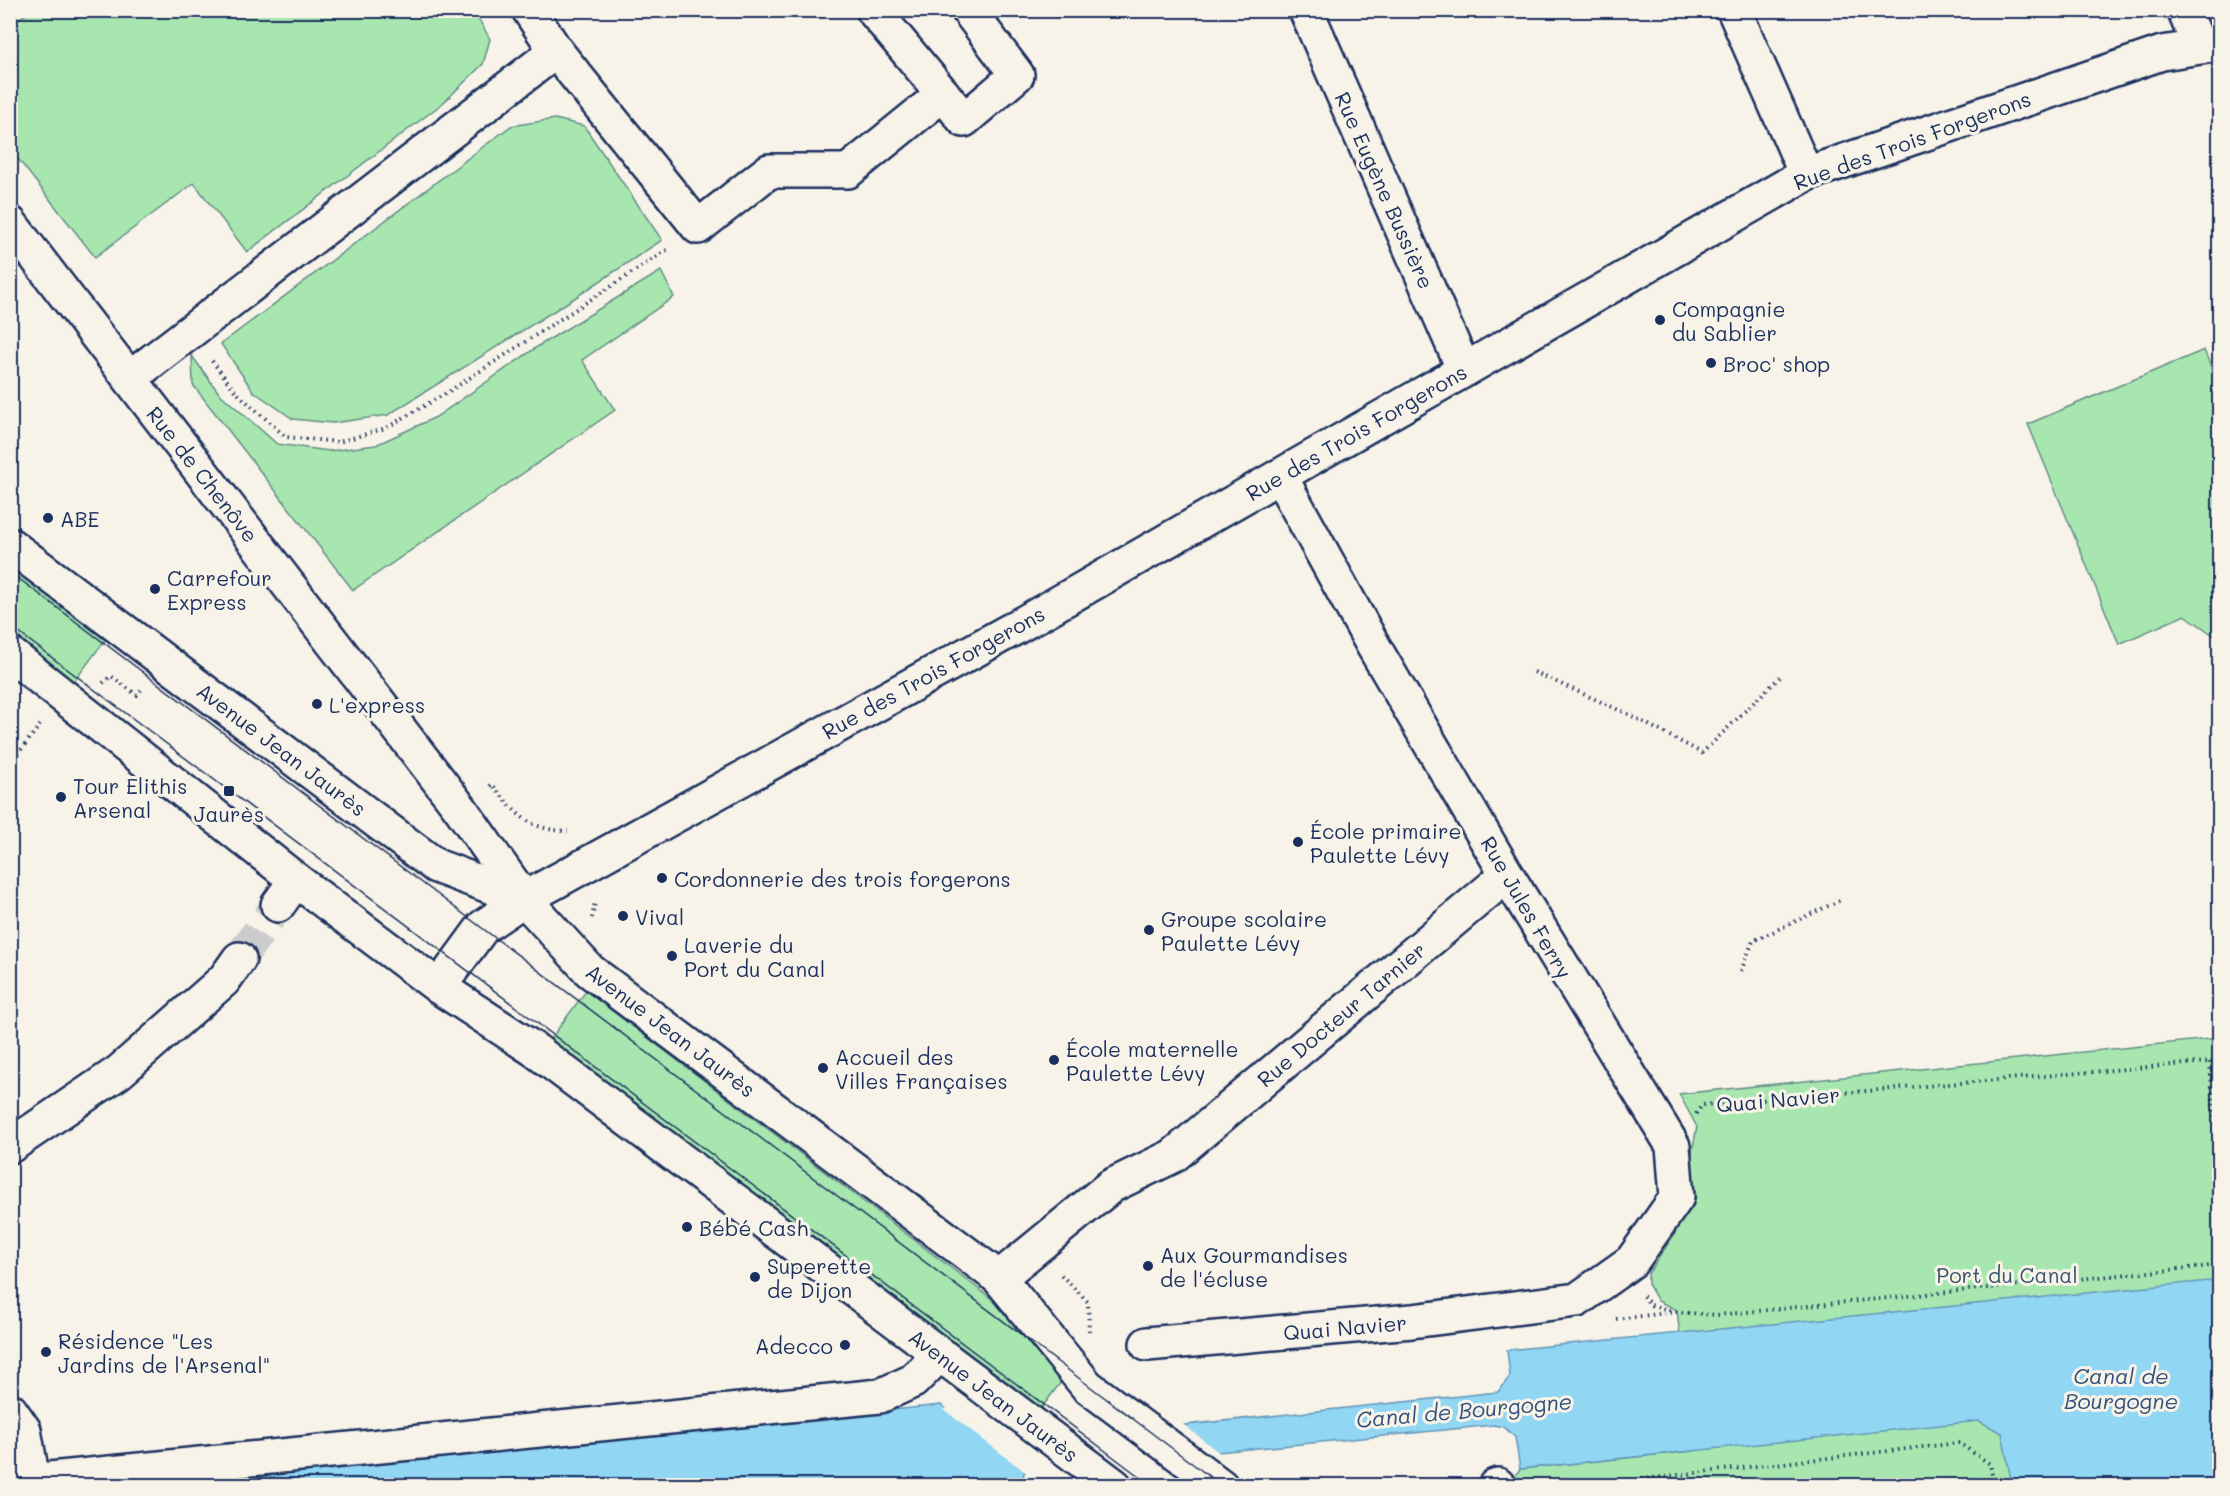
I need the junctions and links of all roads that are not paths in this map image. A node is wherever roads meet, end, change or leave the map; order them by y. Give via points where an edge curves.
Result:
1 (529, 10) edge
2 (873, 10) edge
3 (968, 10) edge
4 (1306, 10) edge
5 (1734, 10) edge
6 (2184, 10) edge
7 (2209, 45) edge
8 (556, 51) junction
9 (943, 94) junction
10 (1806, 174) junction
11 (10, 223) edge
12 (1464, 370) junction
13 (130, 378) junction
14 (1280, 476) junction
15 (10, 545) edge
16 (10, 654) edge
17 (1507, 875) junction
18 (524, 899) junction
19 (239, 959) tunnel mouth
20 (439, 987) junction
21 (10, 1146) edge
22 (1673, 1146) joint
23 (999, 1278) junction
24 (1147, 1344) dead end
25 (940, 1354) junction
26 (10, 1410) edge
27 (22, 1481) edge
28 (1115, 1485) edge
29 (1221, 1485) edge

1 - 8 street
2 - 9 street
3 - 9 street via 1017,75 964,120
4 - 12 street, Rue Eugène Bussière
5 - 10 street
6 - 7 street
7 - 10 street, Rue des Trois Forgerons via 2162,53
8 - 9 street via 698,227 769,171 848,171
8 - 13 street
10 - 12 street, Rue des Trois Forgerons
11 - 13 street, Rue de Chenôve
12 - 14 street, Rue des Trois Forgerons
13 - 18 street, Rue de Chenôve via 460,808
14 - 17 street, Rue Jules Ferry
14 - 18 street, Rue des Trois Forgerons via 1013,629
15 - 18 street, Avenue Jean Jaurès via 436,866
16 - 20 street, Avenue Jean Jaurès via 287,892
17 - 22 street, Rue Jules Ferry
17 - 23 street, Rue Docteur Tarnier via 1173,1156 1112,1186
18 - 20 street, Rue des Trois Forgerons via 483,927
18 - 23 street, Avenue Jean Jaurès via 590,971
19 - 21 street via 224,980 118,1072
20 - 25 street, Avenue Jean Jaurès via 535,1050
22 - 24 street, Quai Navier via 1677,1197 1632,1261 1577,1300 1412,1321
23 - 29 street, Avenue Jean Jaurès via 1087,1386
25 - 27 street via 914,1381 880,1396
25 - 28 street, Avenue Jean Jaurès
26 - 27 street via 24,1431

